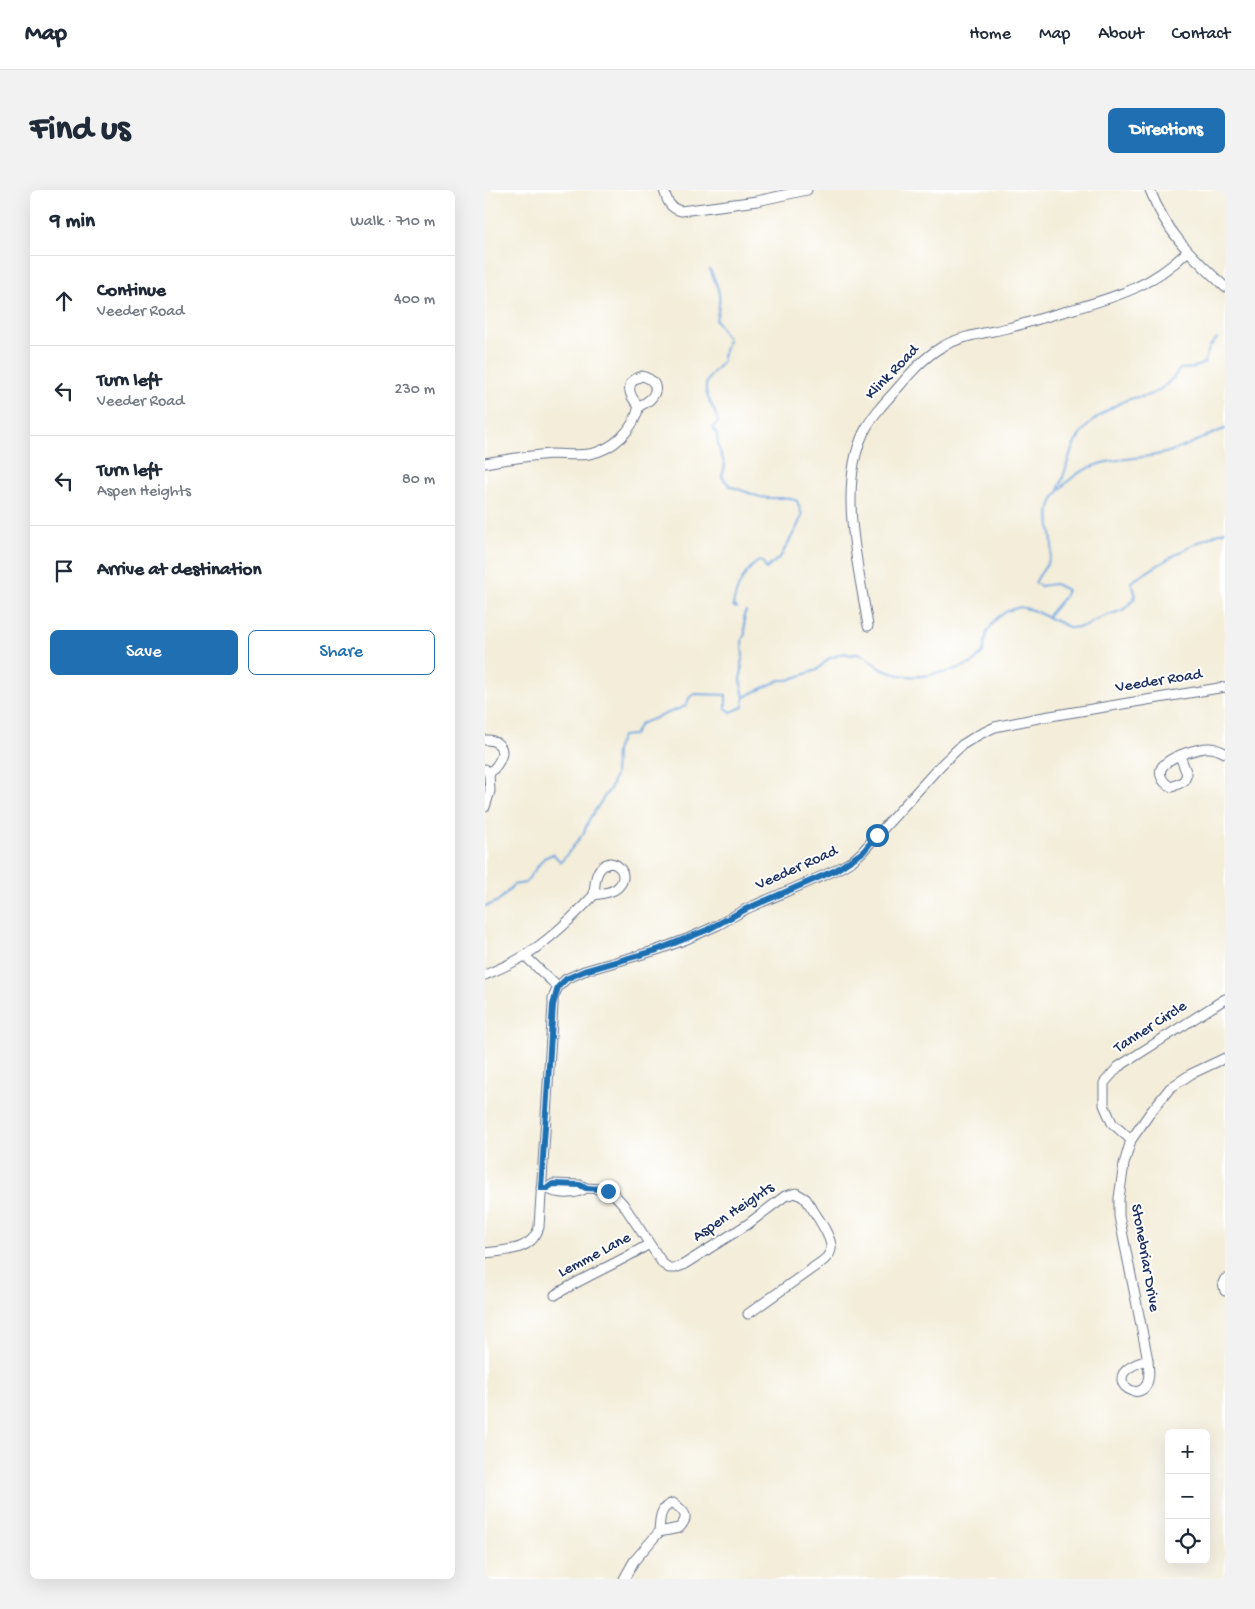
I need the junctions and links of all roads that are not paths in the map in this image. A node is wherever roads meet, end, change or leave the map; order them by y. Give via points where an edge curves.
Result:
1 (664, 190) edge
2 (807, 190) edge
3 (1150, 190) edge
4 (1187, 252) junction
5 (1225, 287) edge
6 (639, 406) dead end
7 (485, 463) edge
8 (868, 626) dead end
9 (1225, 687) edge
10 (485, 740) edge
11 (1225, 754) edge
12 (1180, 756) dead end
13 (487, 772) edge
14 (485, 807) edge
15 (594, 895) dead end
16 (525, 956) junction
17 (485, 975) edge
18 (558, 987) junction
19 (1225, 999) edge
20 (1225, 1058) edge
21 (1131, 1140) junction
22 (544, 1188) junction
23 (649, 1244) junction
24 (485, 1253) edge
25 (1225, 1279) edge
26 (1225, 1291) edge
27 (555, 1295) dead end
28 (748, 1314) dead end
29 (1148, 1360) dead end
30 (659, 1532) dead end
31 (624, 1579) edge

1 - 2 street via 669,204 681,211 757,201
3 - 4 street via 1167,226
4 - 5 street
4 - 8 street, Klink Road via 1172,267 1147,283 1119,295 939,348 914,368 877,410 859,443 851,484 855,546
6 - 7 street via 632,425 622,437 590,454 552,454
9 - 18 street, Veeder Road via 995,727 962,745 863,852 836,870 746,909 707,930 657,950 584,971 566,979
10 - 13 street via 493,740 502,751 497,766
11 - 12 street via 1211,748 1193,750
13 - 14 street via 490,791
15 - 16 street via 570,921
16 - 17 street
16 - 18 street
18 - 22 street via 553,1005
19 - 21 street, Tanner Circle via 1118,1067 1104,1083 1103,1105 1113,1123
20 - 21 street, Stonebriar Drive via 1170,1088
21 - 29 street, Stonebriar Drive via 1124,1164 1119,1216
22 - 23 street, Aspen Heights via 553,1184 580,1185 613,1193
22 - 24 street via 537,1235 529,1244
23 - 27 street, Lemme Lane
23 - 28 street, Aspen Heights via 663,1264 675,1268 748,1224 785,1196 801,1194 828,1236 829,1256
25 - 26 street
30 - 31 street via 634,1561

